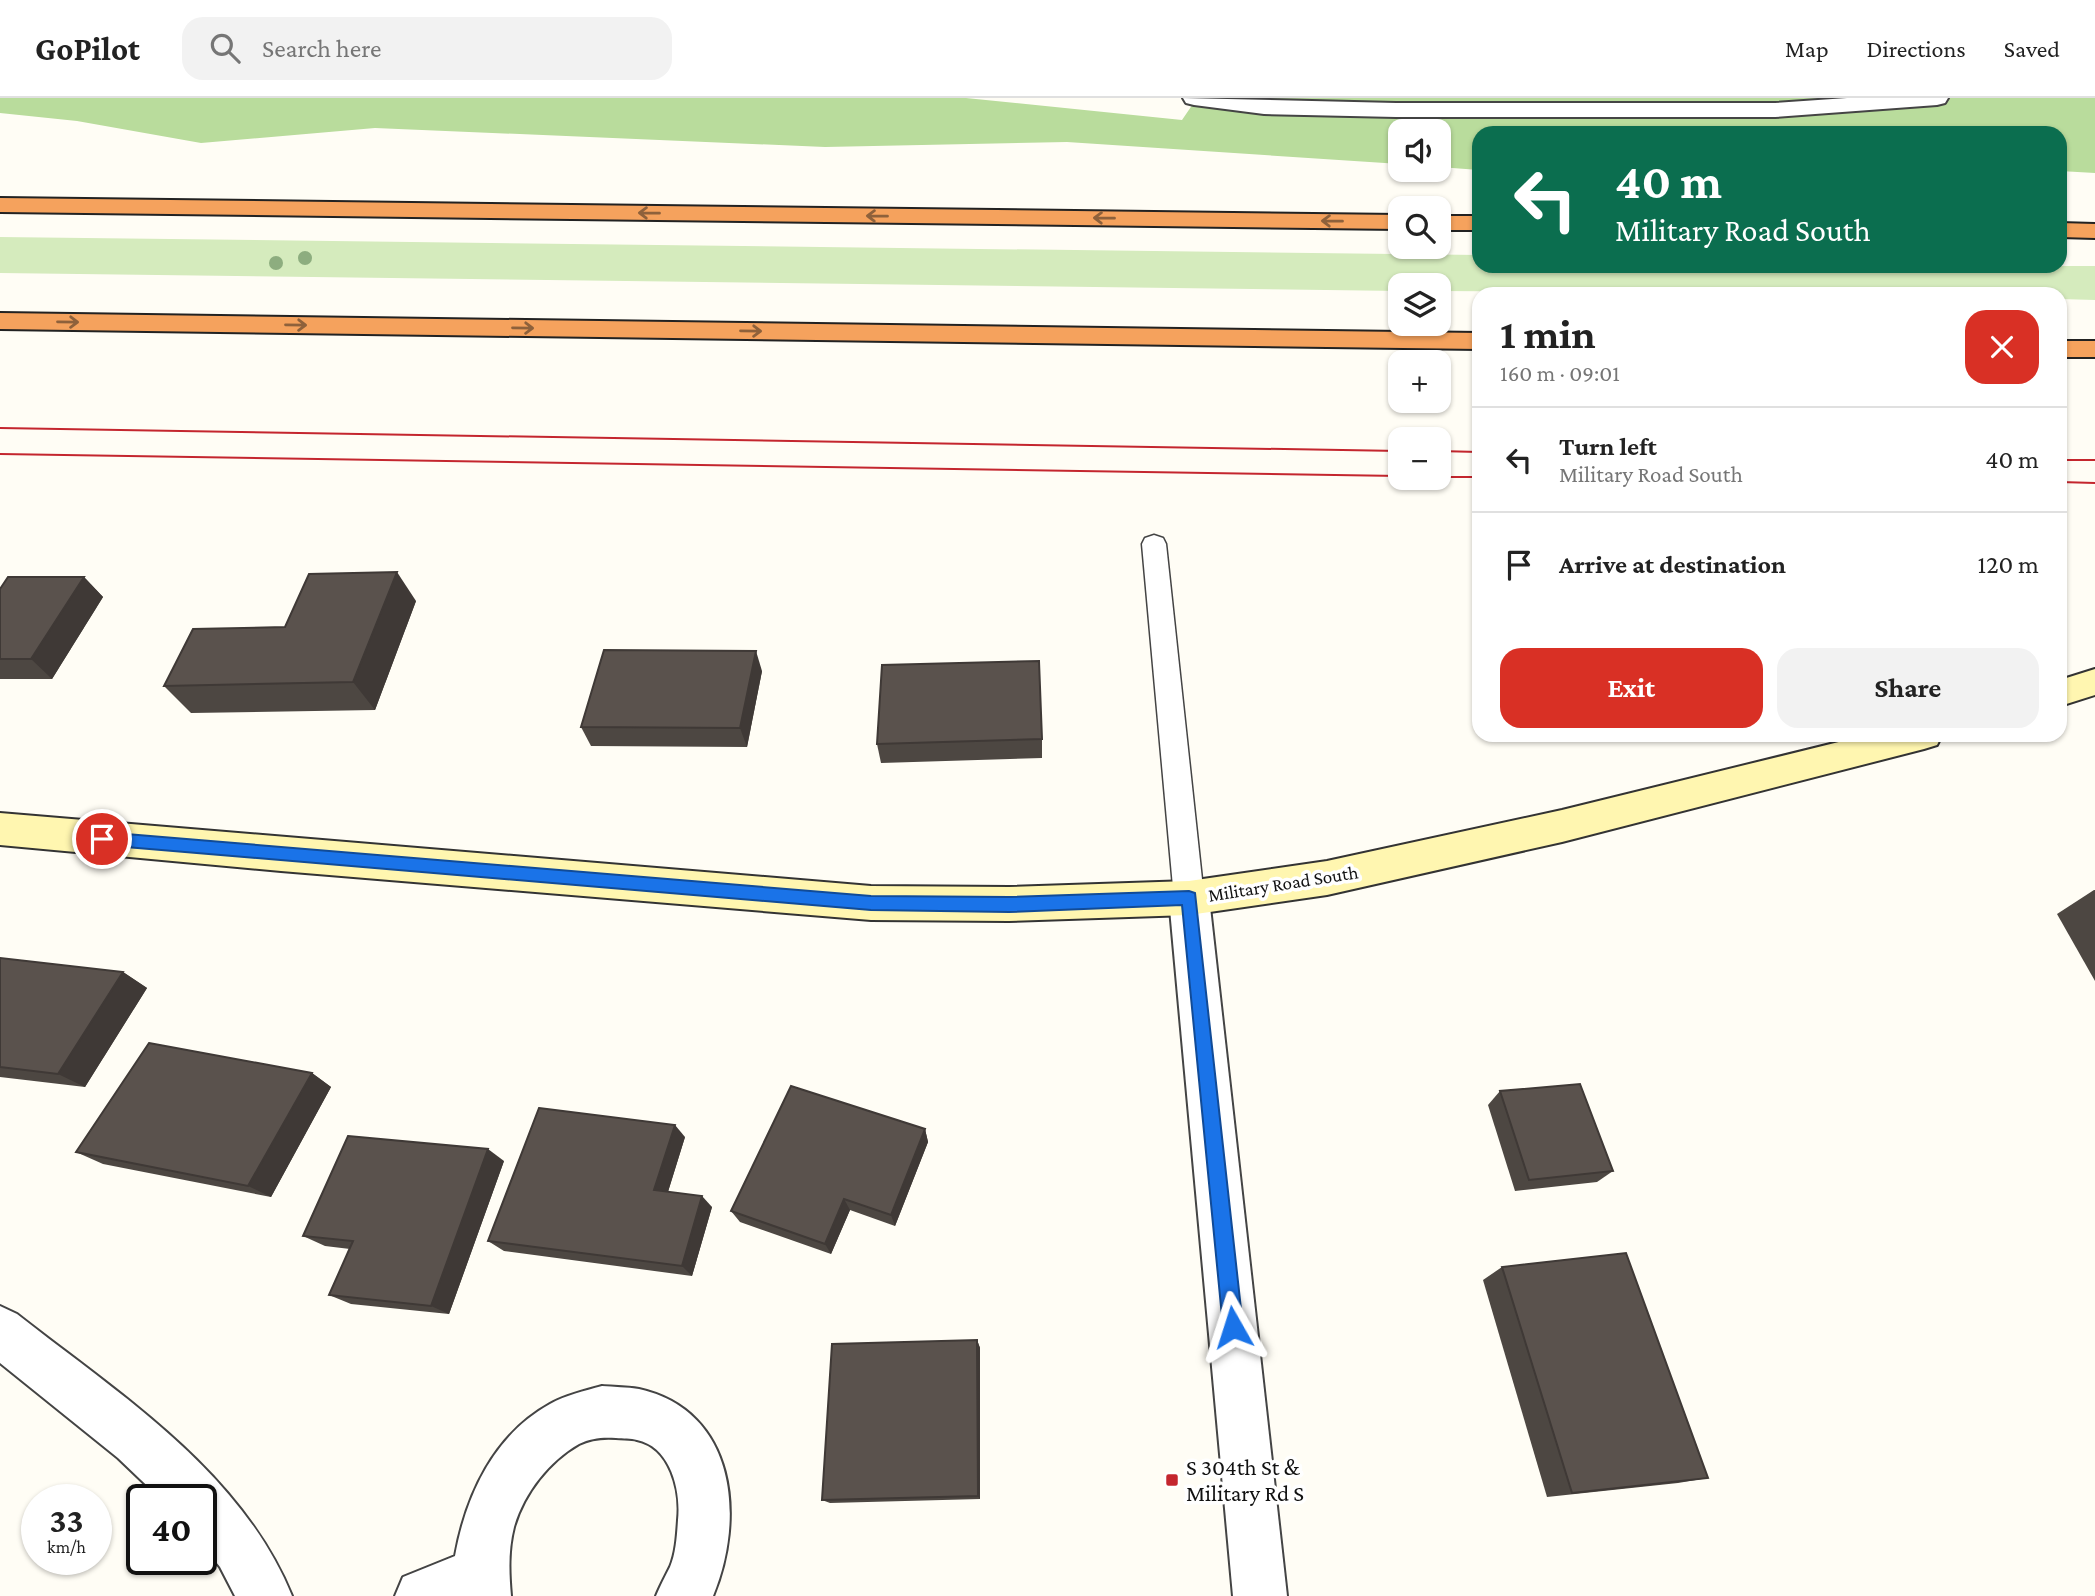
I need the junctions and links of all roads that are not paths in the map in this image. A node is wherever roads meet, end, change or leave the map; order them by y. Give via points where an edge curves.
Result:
1 (1195, 98) edge
2 (1937, 98) edge
3 (0, 205) edge
4 (1388, 222) edge
5 (1451, 223) edge
6 (1472, 223) edge
7 (2067, 230) edge
8 (2095, 231) edge
9 (0, 321) edge
10 (1472, 341) edge
11 (2067, 349) edge
12 (2095, 349) edge
13 (1154, 544) dead end
14 (2095, 682) edge
15 (2067, 691) edge
16 (1896, 742) edge
17 (0, 829) edge
18 (1189, 898) junction
19 (0, 1331) edge
20 (183, 1484) edge
21 (217, 1520) edge
22 (481, 1585) edge
23 (265, 1596) edge
24 (422, 1596) edge
25 (683, 1596) edge
26 (1260, 1596) edge

1 - 2 street via 1264,107 1396,110 1775,110
4 -> 3 highway
5 - 6 highway
7 - 8 highway
9 -> 10 highway
11 - 12 highway
13 - 18 lane
14 - 15 main road
16 - 18 main road, Military Road South via 1562,826 1327,878
17 - 18 main road, Military Road South via 871,903
18 - 26 street
19 - 20 street
21 - 23 street via 239,1548
22 - 24 street
22 - 25 street via 484,1533 498,1493 523,1457 553,1431 587,1415 621,1411 653,1418 679,1437 698,1466 706,1504 703,1547

